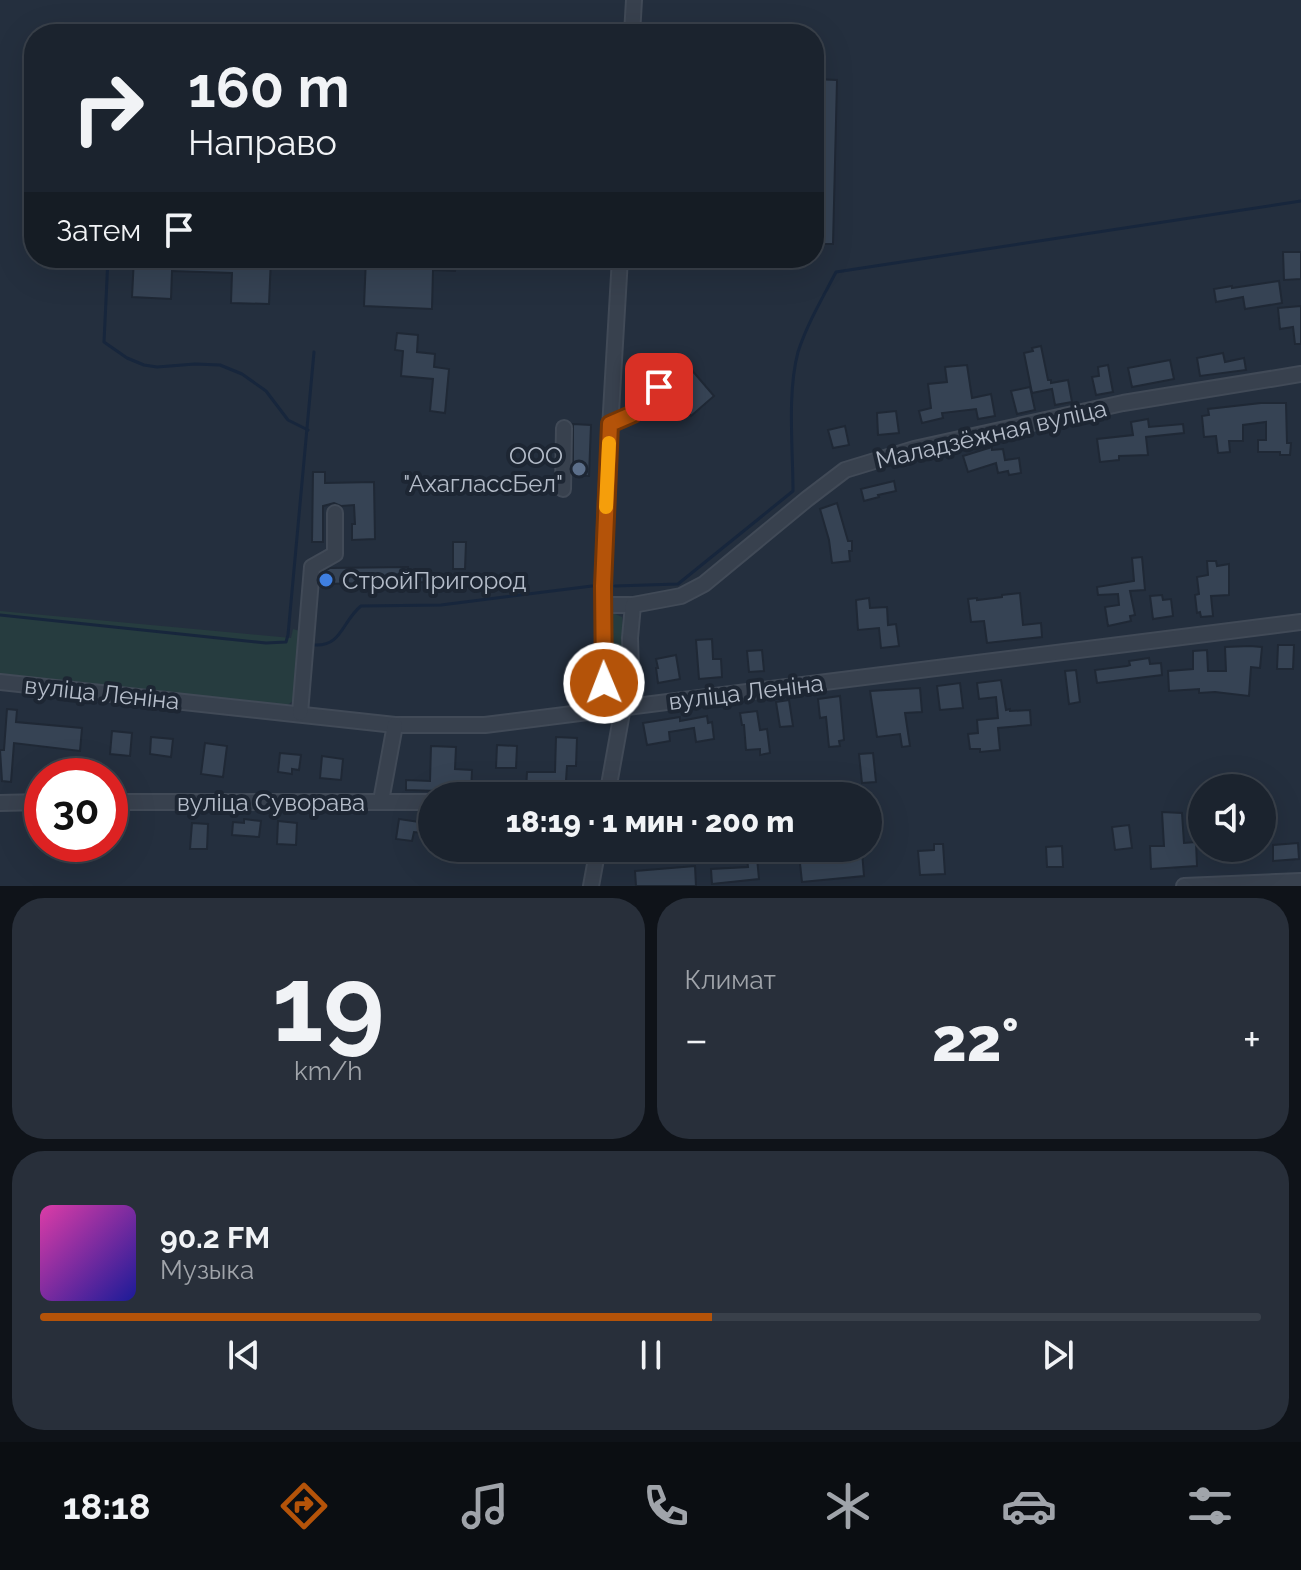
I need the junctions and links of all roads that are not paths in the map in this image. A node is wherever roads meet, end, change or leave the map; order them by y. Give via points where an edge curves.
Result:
1 (634, 0) edge
2 (633, 24) edge
3 (619, 268) edge
4 (1301, 374) edge
5 (659, 387) dead end
6 (610, 424) junction
7 (564, 428) dead end
8 (563, 489) dead end
9 (335, 513) dead end
10 (603, 605) junction
11 (633, 605) junction
12 (1301, 622) edge
13 (0, 682) edge
14 (628, 707) junction
15 (604, 709) junction
16 (300, 713) junction
17 (395, 725) junction
18 (610, 782) edge
19 (381, 801) junction
20 (24, 802) edge
21 (128, 802) edge
22 (418, 802) edge
23 (0, 803) edge
24 (595, 862) edge
25 (1301, 881) edge
26 (591, 886) edge
27 (1184, 886) edge

1 - 2 street
3 - 6 street
4 - 11 street, Маладзёжная вуліца via 1123,403 914,449 845,470 704,584 681,596
5 - 6 street via 633,414
6 - 10 street
7 - 8 street
9 - 16 street via 335,554 312,567
10 - 11 street, Маладзёжная вуліца
10 - 15 street
11 - 14 street
12 - 14 street, вуліца Леніна
13 - 16 street, вуліца Леніна
14 - 15 street, вуліца Леніна
14 - 18 street
15 - 17 street, вуліца Леніна via 485,725
16 - 17 street, вуліца Леніна
17 - 19 street
19 - 21 street, вуліца Суворава
19 - 22 street, вуліца Суворава
20 - 23 street
24 - 26 street
25 - 27 street

